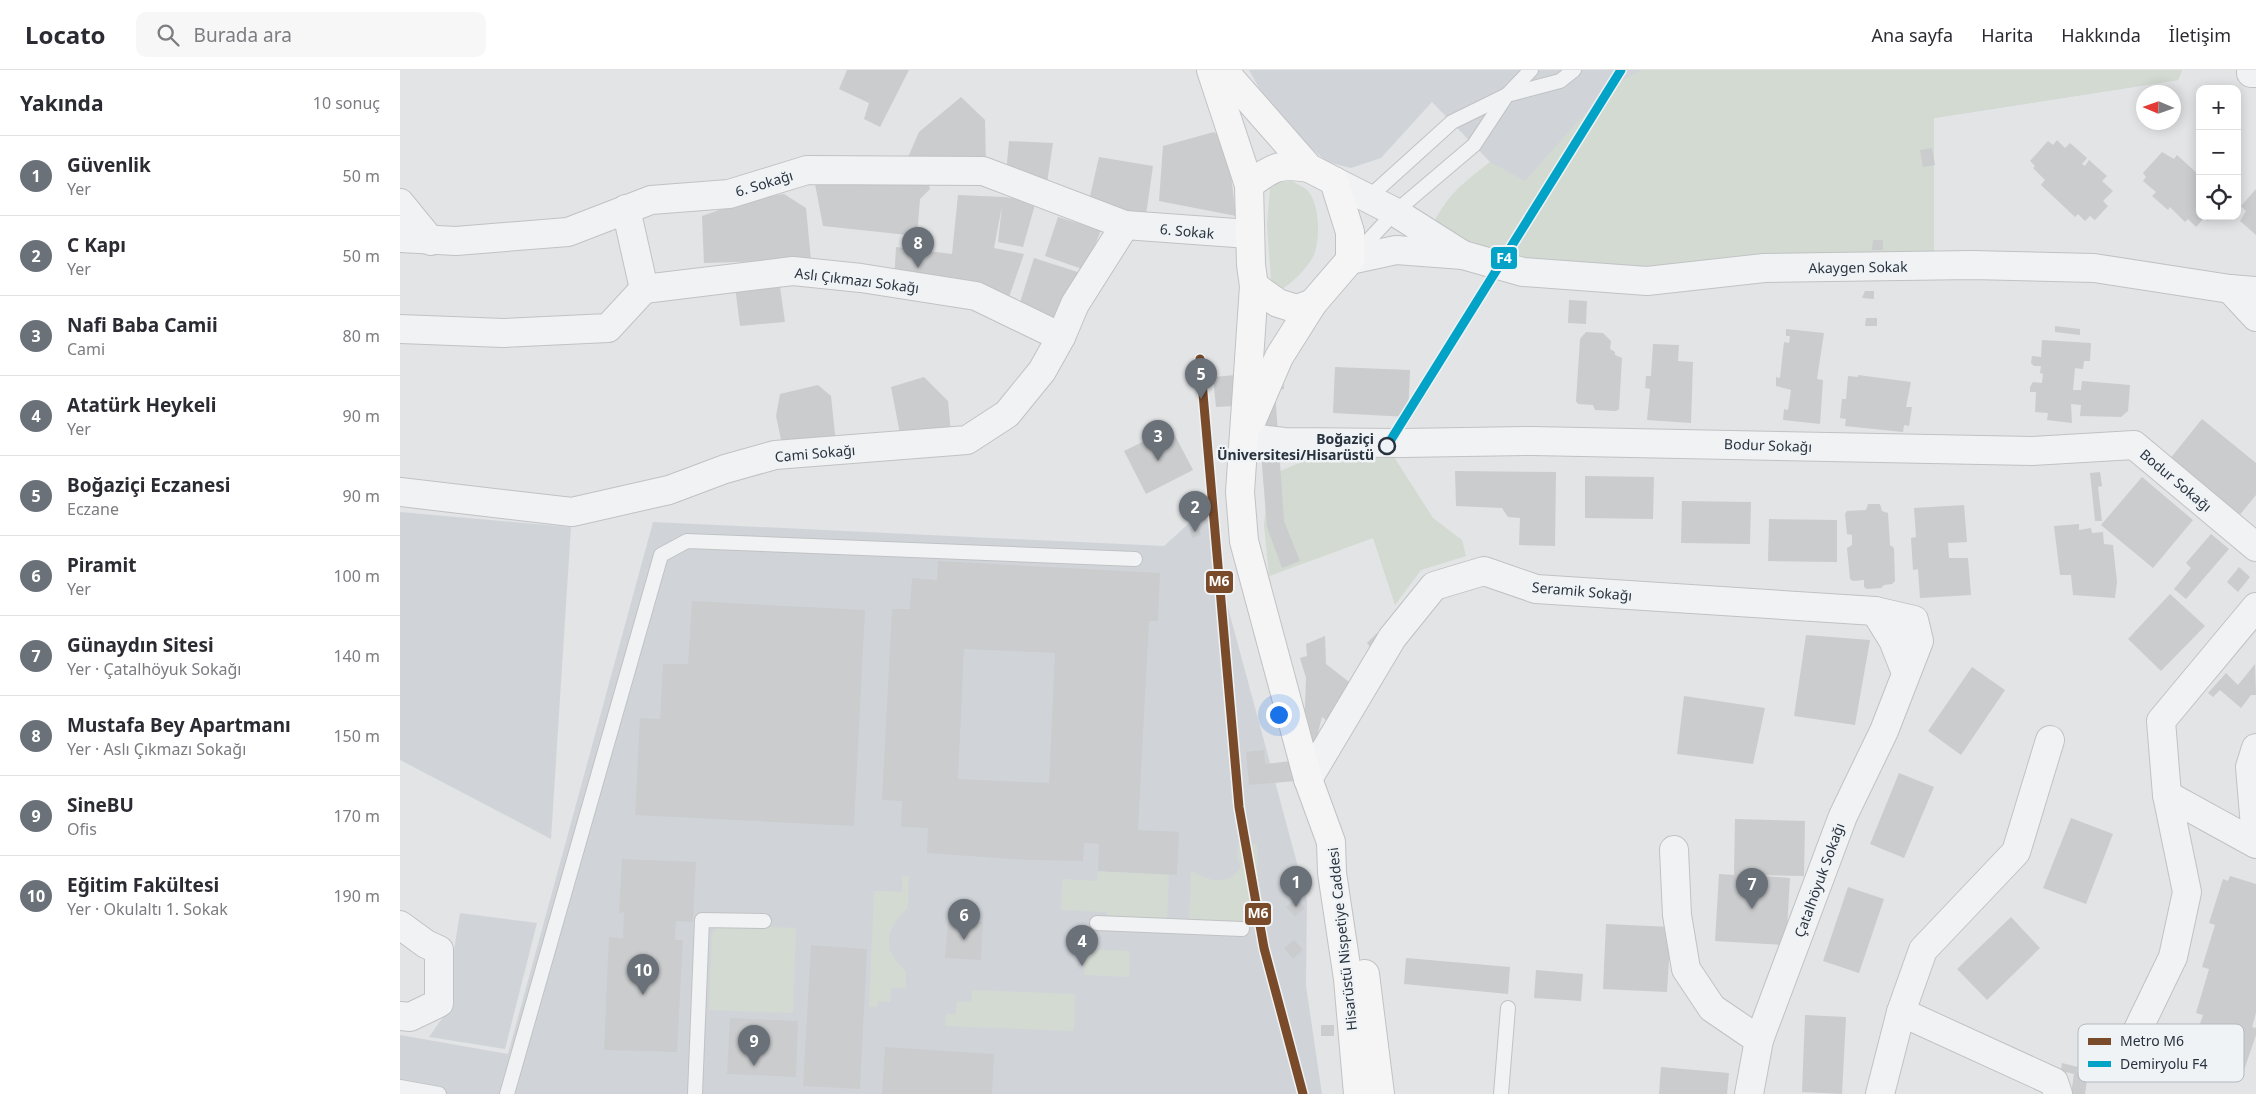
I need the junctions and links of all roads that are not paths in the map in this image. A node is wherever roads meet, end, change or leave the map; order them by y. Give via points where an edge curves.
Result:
1 (1212, 70) edge
2 (1223, 70) edge
3 (1531, 70) edge
4 (1574, 70) edge
5 (1507, 95) junction
6 (1309, 168) junction
7 (1334, 181) junction
8 (1249, 184) junction
9 (1368, 198) junction
10 (400, 203) edge
11 (626, 209) junction
12 (1395, 212) junction
13 (1125, 225) junction
14 (1249, 234) junction
15 (400, 238) edge
16 (431, 241) junction
17 (1463, 255) junction
18 (1350, 260) junction
19 (1254, 286) junction
20 (644, 289) junction
21 (2243, 290) edge
22 (1313, 302) junction
23 (2256, 317) edge
24 (400, 329) edge
25 (1061, 337) junction
26 (1244, 437) junction
27 (400, 492) edge
28 (2256, 547) edge
29 (1135, 559) dead end
30 (2256, 607) edge
31 (1906, 673) joint
32 (2050, 740) dead end
33 (2256, 748) edge
34 (1308, 779) junction
35 (2167, 795) junction
36 (2256, 839) edge
37 (1331, 842) junction
38 (2256, 844) edge
39 (1674, 850) dead end
40 (764, 921) dead end
41 (1097, 923) dead end
42 (400, 925) edge
43 (1242, 929) dead end
44 (1508, 1008) dead end
45 (1900, 1012) junction
46 (400, 1016) edge
47 (2141, 1024) edge
48 (1759, 1040) junction
49 (400, 1087) edge
50 (439, 1094) edge
51 (507, 1094) edge
52 (695, 1094) edge
53 (1358, 1094) edge
54 (1380, 1094) edge
55 (1501, 1094) edge
56 (1749, 1094) edge
57 (1880, 1094) edge
58 (2058, 1094) edge

1 - 8 main road, Hisarüstü Nispetiye Caddesi
2 - 6 main road
3 - 5 lane
4 - 5 lane via 1560,81
5 - 9 lane via 1452,122
5 - 12 lane via 1474,145
6 - 7 main road
6 - 8 main road via 1289,164 1270,168
7 - 9 street
7 - 18 main road via 1350,232
8 - 14 main road, Hisarüstü Nispetiye Caddesi
9 - 12 street
10 - 16 street
11 - 13 street, 6. Sokağı via 651,200 729,194 807,170 983,171
11 - 16 street, 6. Sokağı via 568,232
11 - 20 street
12 - 17 street
12 - 18 lane
13 - 14 street, 6. Sokak
13 - 25 street, Cami Sokağı via 1075,304
14 - 19 main road, Hisarüstü Nispetiye Caddesi
15 - 16 street, 6. Sokağı
17 - 18 street via 1396,250
17 - 21 street, Akaygen Sokak via 1523,272 1647,281 1764,268 1981,266 2094,268
18 - 22 main road, Hisarüstü Nispetiye Caddesi
19 - 22 main road via 1278,303 1297,308
19 - 26 main road, Hisarüstü Nispetiye Caddesi
20 - 24 street via 608,328 502,333
20 - 25 street, Aslı Çıkmazı Sokağı via 793,271 851,277 976,296
21 - 23 street
22 - 26 main road, Hisarüstü Nispetiye Caddesi via 1279,357
25 - 27 street, Cami Sokağı via 1042,371 1007,414 967,440 775,455 669,490 572,512
26 - 28 street, Bodur Sokağı via 1284,442 1552,441 2003,451 2134,445
26 - 34 main road, Hisarüstü Nispetiye Caddesi via 1240,492 1244,541
29 - 51 lane via 687,542 660,555
30 - 35 street via 2161,722
31 - 34 street, Seramik Sokağı via 1919,641 1914,620 1874,611 1536,589 1484,571 1434,586 1392,638
31 - 48 street, Çatalhöyuk Sokağı via 1884,731 1843,816
32 - 45 street via 2016,852 1923,950
33 - 36 street via 2250,767
34 - 37 main road, Hisarüstü Nispetiye Caddesi
35 - 38 street
35 - 47 street via 2187,892 2173,958
37 - 53 main road, Hisarüstü Nispetiye Caddesi
37 - 54 main road via 1357,914
39 - 48 street via 1677,916 1686,969 1712,1008
40 - 52 lane via 702,920
41 - 43 lane
42 - 46 street via 439,950 439,1003 410,1017
44 - 55 lane
45 - 57 street
45 - 58 street via 2054,1082
48 - 56 street, Çatalhöyuk Sokağı
49 - 50 lane

